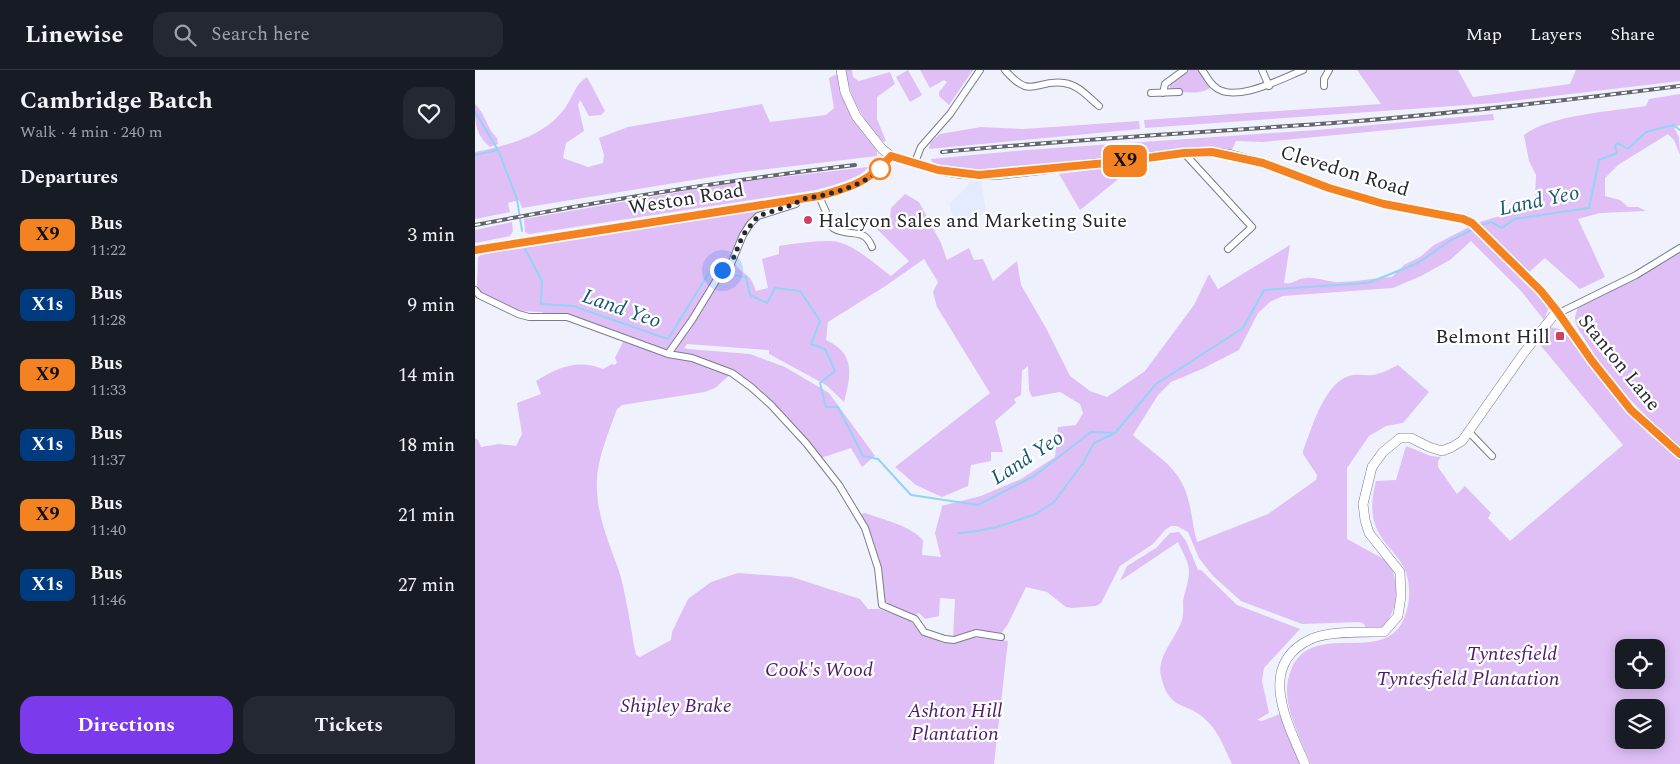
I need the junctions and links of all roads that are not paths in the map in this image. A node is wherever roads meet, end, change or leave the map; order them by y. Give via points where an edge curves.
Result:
1 (841, 70) edge
2 (980, 70) edge
3 (1005, 70) edge
4 (1184, 70) edge
5 (1202, 70) edge
6 (1262, 70) edge
7 (1303, 70) edge
8 (1329, 70) edge
9 (1269, 86) junction
10 (1324, 86) dead end
11 (1163, 92) junction
12 (1179, 92) dead end
13 (1151, 93) dead end
14 (1099, 106) dead end
15 (1184, 153) junction
16 (891, 156) junction
17 (915, 162) junction
18 (819, 196) junction
19 (799, 199) junction
20 (872, 248) dead end
21 (1680, 248) edge
22 (1228, 249) dead end
23 (475, 250) edge
24 (475, 290) edge
25 (1558, 312) junction
26 (669, 354) junction
27 (1468, 431) junction
28 (1680, 454) edge
29 (1492, 456) dead end
30 (1001, 637) dead end
31 (1305, 764) edge

1 - 16 main road via 845,92 856,116
2 - 17 street via 921,147
3 - 14 street via 1023,86 1064,83 1077,87
4 - 11 street via 1165,84
5 - 9 street via 1214,87 1228,92
6 - 9 street
7 - 9 street
8 - 10 street
11 - 12 street
11 - 13 street
15 - 17 main road, Clevedon Road via 996,175 961,174
15 - 22 street via 1252,227
15 - 25 main road, Clevedon Road via 1212,152 1248,159 1384,204 1463,219 1477,227
16 - 17 main road, Clevedon Road
16 - 18 main road, Weston Road via 875,174
18 - 19 main road, Weston Road
18 - 20 street via 833,228 847,234 866,236
19 - 23 main road, Weston Road
19 - 26 street via 795,204 758,216 743,235 731,264 721,272
21 - 25 street via 1635,276
24 - 26 street via 518,314 567,317
25 - 27 main road via 1523,354
25 - 28 main road, Stanton Lane via 1631,410
26 - 30 street via 691,358 732,373 771,405 806,443 839,485 865,528 878,568 883,605 915,619 924,632 945,639 954,640 976,633
27 - 29 street
27 - 31 main road via 1462,441 1442,451 1411,438 1401,438 1383,452 1372,467 1363,504 1365,520 1369,533 1400,572 1398,616 1383,632 1312,638 1291,652 1282,668 1280,694 1283,711

